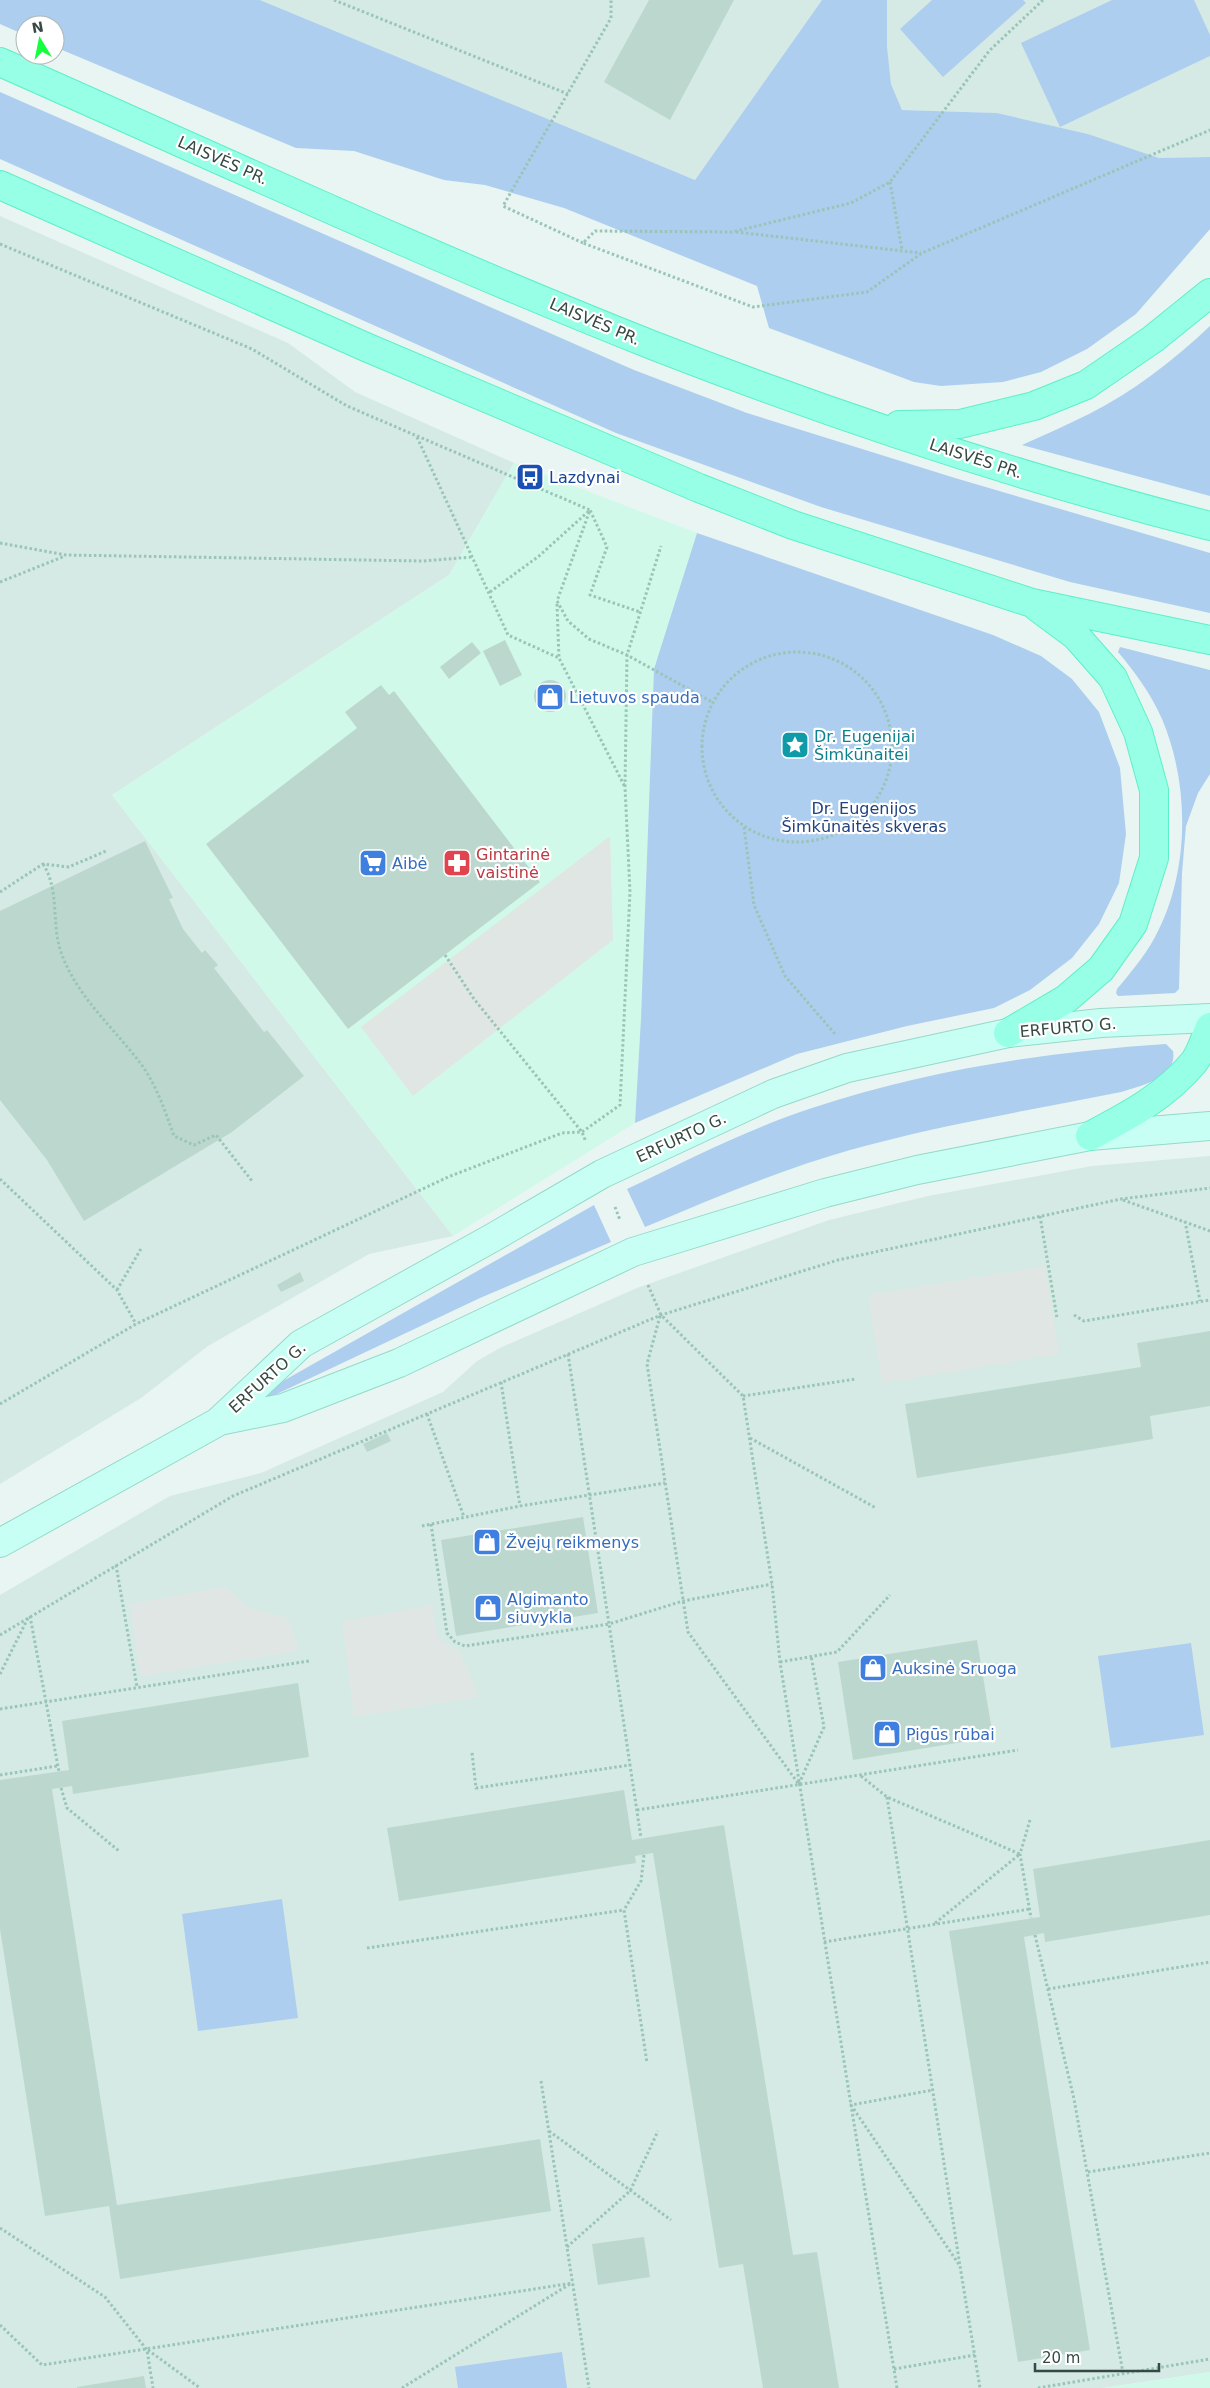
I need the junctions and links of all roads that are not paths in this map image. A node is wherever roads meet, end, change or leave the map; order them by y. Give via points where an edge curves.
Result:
1 (0, 62) edge
2 (0, 185) edge
3 (1210, 293) edge
4 (878, 425) junction
5 (1210, 526) edge
6 (1032, 603) junction
7 (1210, 640) edge
8 (1210, 1018) edge
9 (1210, 1027) edge
10 (1008, 1033) junction
11 (1210, 1126) edge
12 (1090, 1136) junction
13 (218, 1422) junction
14 (0, 1543) edge

1 - 4 main road, LAISVĖS PR. via 624,333 785,394
2 - 6 main road via 359,344 699,488 793,525
3 - 4 main road via 1153,339 1086,385 1034,406 960,424
4 - 5 main road, LAISVĖS PR. via 1106,499
6 - 7 main road
6 - 10 main road via 1076,636 1114,678 1138,732 1154,790 1154,858 1133,924 1102,969 1066,999
8 - 10 street, ERFURTO G. via 1101,1023
9 - 12 main road via 1195,1061 1169,1087 1142,1108
10 - 13 street, ERFURTO G. via 862,1065 773,1094 602,1174 301,1344
11 - 12 street, ERFURTO G.
12 - 13 street, ERFURTO G. via 917,1170 825,1193 634,1252 399,1363 283,1408
13 - 14 street, ERFURTO G.

